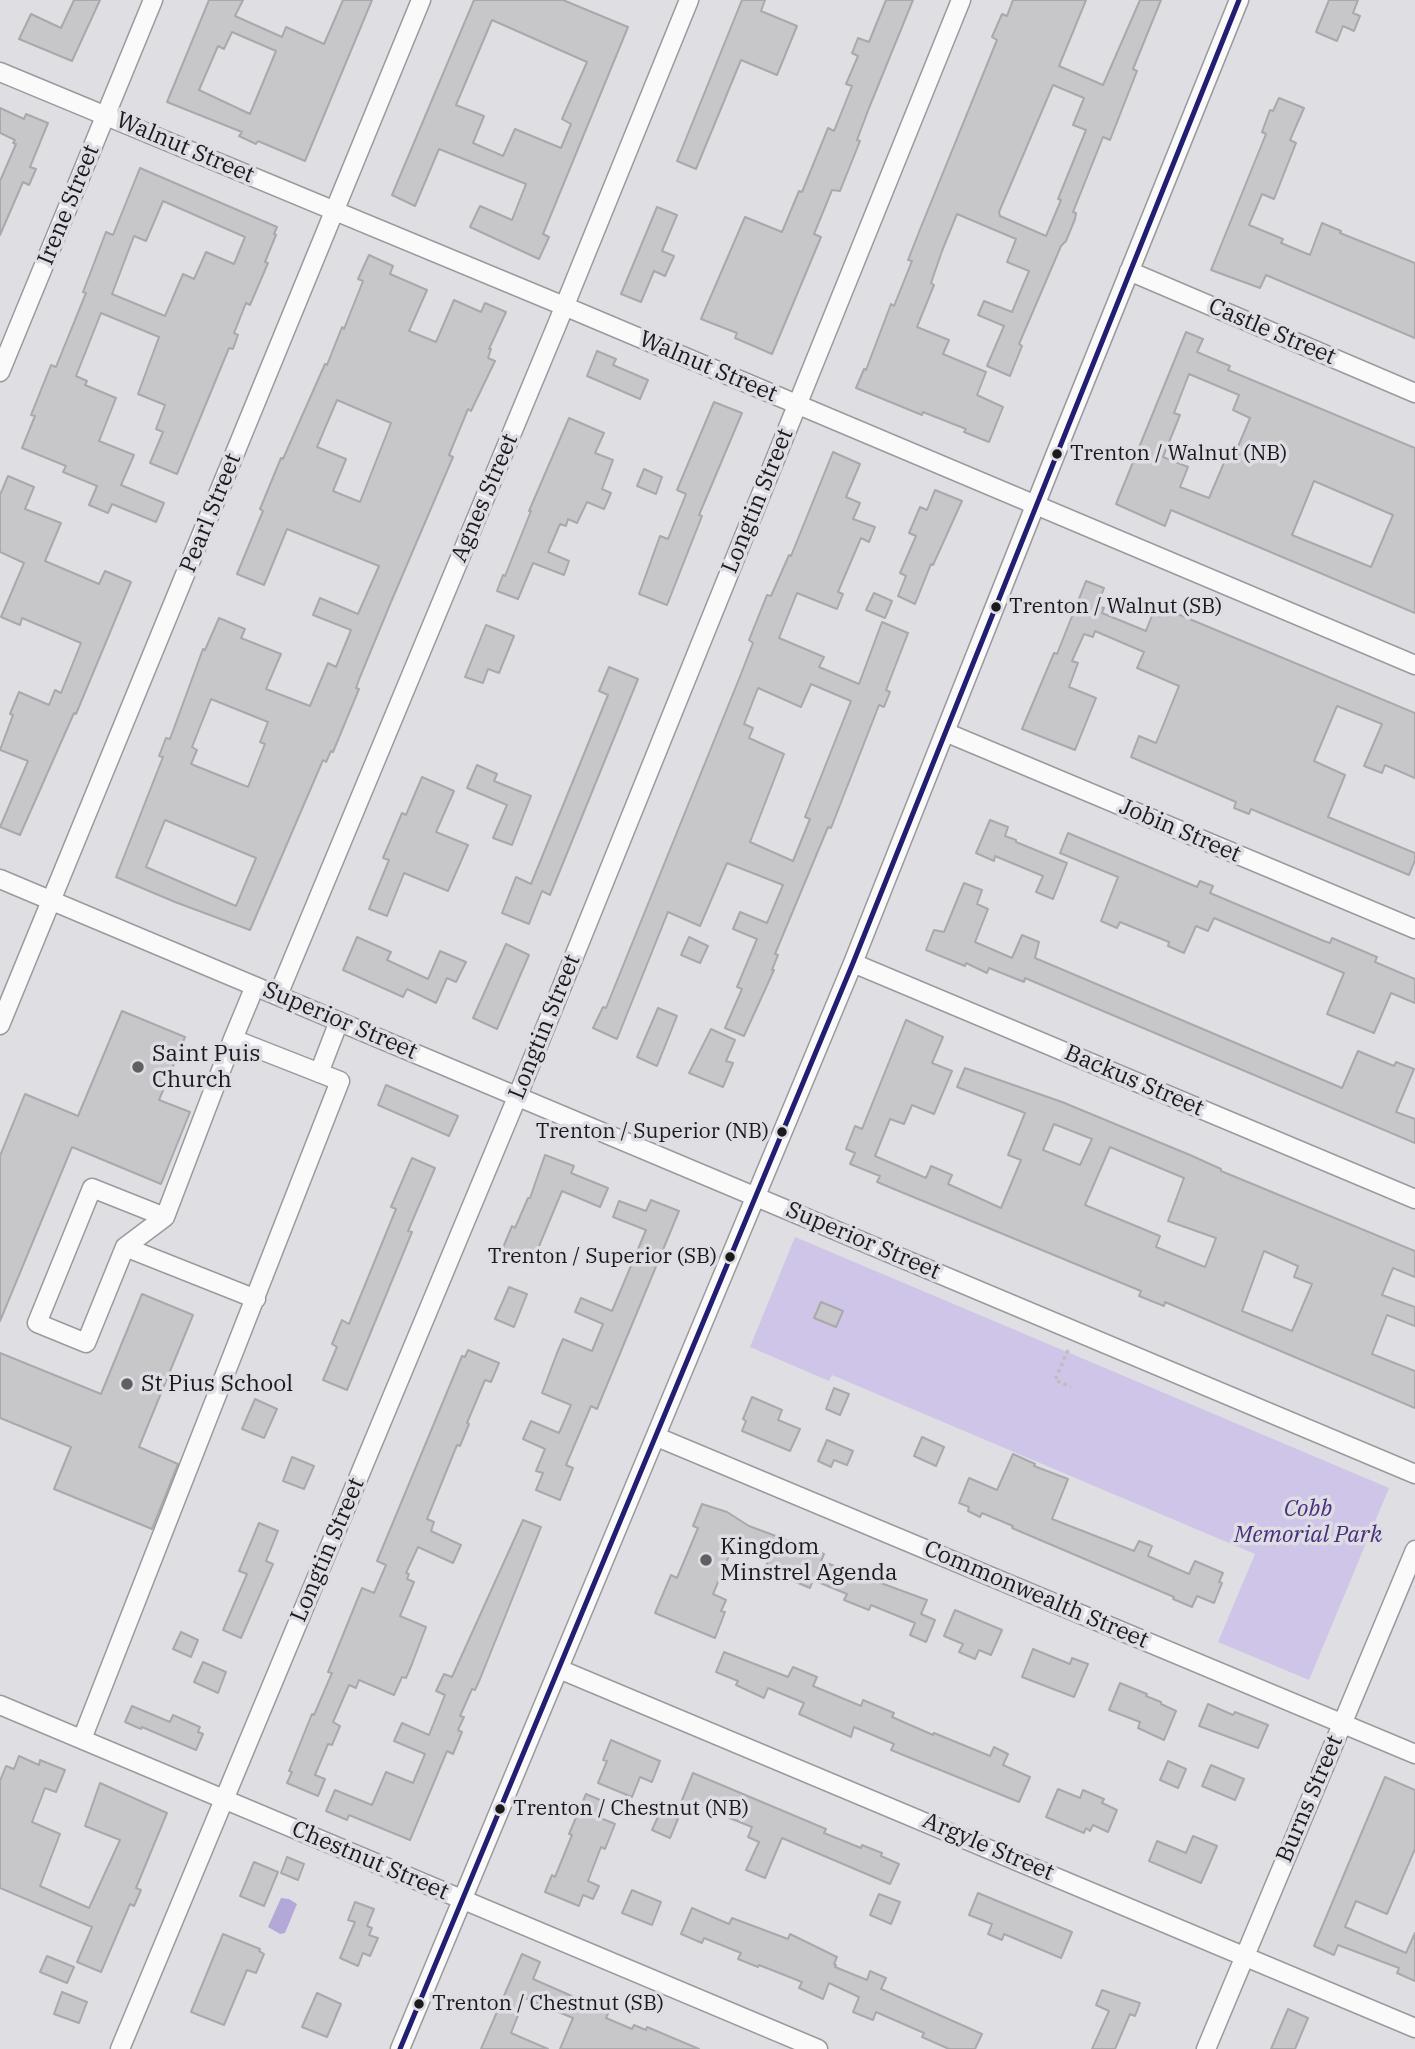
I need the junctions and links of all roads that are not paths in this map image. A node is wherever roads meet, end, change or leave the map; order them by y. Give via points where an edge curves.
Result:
1 (153, 0) edge
2 (421, 0) edge
3 (689, 0) edge
4 (961, 0) edge
5 (1239, 0) edge
6 (0, 72) edge
7 (106, 116) junction
8 (335, 211) junction
9 (1129, 271) junction
10 (564, 306) junction
11 (0, 372) edge
12 (1415, 393) edge
13 (797, 404) junction
14 (1035, 504) junction
15 (1415, 665) edge
16 (945, 732) junction
17 (0, 879) edge
18 (51, 900) junction
19 (1415, 929) edge
20 (853, 963) junction
21 (255, 986) junction
22 (278, 995) junction
23 (339, 1021) junction
24 (0, 1025) edge
25 (233, 1039) junction
26 (319, 1073) junction
27 (518, 1095) junction
28 (756, 1196) junction
29 (1415, 1199) edge
30 (165, 1217) junction
31 (125, 1247) junction
32 (256, 1299) junction
33 (657, 1437) junction
34 (1415, 1474) edge
35 (1415, 1550) edge
36 (559, 1669) junction
37 (0, 1705) edge
38 (1342, 1723) junction
39 (82, 1739) junction
40 (1415, 1754) edge
41 (224, 1799) junction
42 (462, 1900) junction
43 (1245, 1956) junction
44 (1415, 2028) edge
45 (120, 2049) edge
46 (400, 2049) edge
47 (818, 2049) edge
48 (1206, 2049) edge

1 - 7 street, Irene Street
2 - 8 street, Pearl Street
3 - 10 street, Agnes Street
4 - 13 street, Longtin Street
5 - 9 street
6 - 7 street, Walnut Street
7 - 8 street, Walnut Street
7 - 11 street, Irene Street
8 - 10 street, Walnut Street
8 - 18 street, Pearl Street
9 - 12 street, Castle Street
9 - 14 street
10 - 13 street, Walnut Street
10 - 22 street, Agnes Street
13 - 14 street, Walnut Street
13 - 27 street, Longtin Street
14 - 15 street, Walnut Street
14 - 16 street
16 - 19 street, Jobin Street
16 - 20 street
17 - 18 street, Superior Street
18 - 21 street, Superior Street
18 - 24 street, Pearl Street
20 - 28 street
20 - 29 street, Backus Street
21 - 22 street, Superior Street
21 - 25 street
22 - 23 street, Superior Street
23 - 26 street
23 - 27 street, Superior Street
25 - 26 street
25 - 30 street
26 - 32 street via 340,1081
27 - 28 street, Superior Street
27 - 41 street, Longtin Street
28 - 33 street
28 - 34 street, Superior Street
30 - 31 street
30 - 31 street via 92,1188 37,1323 86,1343
31 - 32 street
32 - 39 street
33 - 36 street
33 - 38 street, Commonwealth Street
35 - 38 street, Burns Street
36 - 42 street
36 - 43 street, Argyle Street
37 - 39 street, Chestnut Street
38 - 40 street, Commonwealth Street
38 - 43 street, Burns Street
39 - 41 street, Chestnut Street
41 - 42 street, Chestnut Street
41 - 45 street, Longtin Street
42 - 46 street
42 - 47 street, Chestnut Street
43 - 44 street, Argyle Street
43 - 48 street, Burns Street

